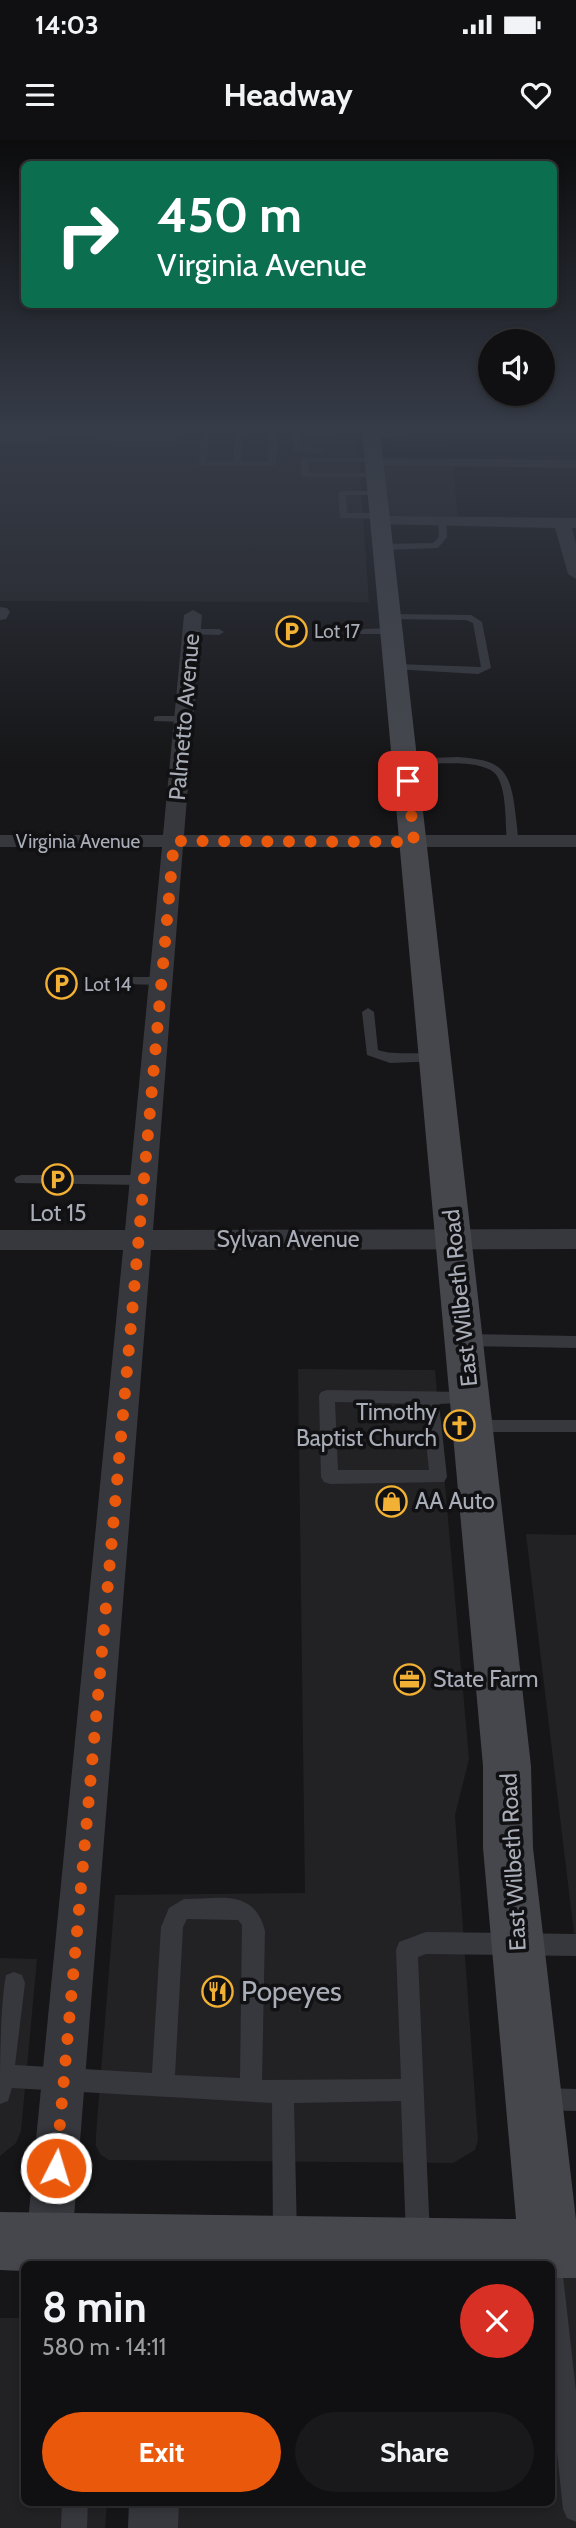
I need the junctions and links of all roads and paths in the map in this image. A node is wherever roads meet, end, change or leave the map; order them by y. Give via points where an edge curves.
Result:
1 (383, 542) edge
2 (438, 542) edge
3 (572, 542) edge
4 (383, 547) junction
5 (576, 573) edge
6 (392, 624) junction
7 (201, 626) dead end
8 (363, 632) dead end
9 (396, 667) junction
10 (406, 762) junction
11 (0, 841) edge
12 (174, 841) junction
13 (513, 841) junction
14 (576, 841) edge
15 (414, 842) junction
16 (127, 981) dead end
17 (161, 981) junction
18 (369, 1012) dead end
19 (436, 1058) junction
20 (21, 1180) dead end
21 (143, 1180) junction
22 (138, 1239) junction
23 (576, 1239) edge
24 (0, 1240) edge
25 (454, 1240) junction
26 (464, 1340) junction
27 (576, 1342) edge
28 (458, 1407) junction
29 (576, 1426) edge
30 (517, 1943) junction
31 (576, 1945) edge
32 (14, 1983) dead end
33 (63, 2078) junction
34 (163, 2084) junction
35 (1, 2085) edge
36 (251, 2090) junction
37 (412, 2090) junction
38 (283, 2092) junction
39 (532, 2099) junction
40 (576, 2100) edge
41 (24, 2242) edge
42 (286, 2246) junction
43 (418, 2247) junction
44 (161, 2254) edge
45 (556, 2260) edge
46 (559, 2423) edge
47 (75, 2506) edge
48 (154, 2506) edge
49 (576, 2509) edge
50 (74, 2528) edge
51 (153, 2528) edge

1 - 4 main road, East Wilbeth Road
2 - 4 lane
3 - 5 street
4 - 6 main road, East Wilbeth Road
6 - 8 lane
6 - 9 main road, East Wilbeth Road
6 - 9 lane via 468,617 477,622 486,668
7 - 12 street, Palmetto Avenue via 171,719
9 - 10 main road, East Wilbeth Road
10 - 13 lane via 492,765 502,775
10 - 15 main road, East Wilbeth Road
11 - 12 street, Virginia Avenue
12 - 15 street, Virginia Avenue
12 - 17 street, Palmetto Avenue
13 - 14 street, Virginia Avenue
13 - 15 street, Virginia Avenue
15 - 19 main road, East Wilbeth Road
16 - 17 lane
17 - 21 street, Palmetto Avenue
18 - 19 lane via 372,1052 390,1059
19 - 25 main road, East Wilbeth Road
20 - 21 lane
21 - 22 street, Palmetto Avenue
22 - 24 street, Sylvan Avenue
22 - 25 street, Sylvan Avenue
22 - 33 street, Palmetto Avenue
23 - 25 street, Sylvan Avenue
25 - 26 main road, East Wilbeth Road
26 - 27 lane
26 - 28 main road, East Wilbeth Road
28 - 28 lane via 327,1396 330,1477 438,1476
28 - 29 lane
28 - 30 main road, East Wilbeth Road via 507,1766 508,1848
30 - 31 lane
30 - 37 lane via 426,1943 407,1950
30 - 39 main road, East Wilbeth Road
32 - 35 lane
33 - 34 lane
33 - 35 lane
33 - 41 street, Palmetto Avenue
34 - 36 lane
34 - 36 lane via 176,1915 184,1909 242,1910 254,1931
36 - 38 lane
37 - 38 lane
37 - 43 lane
38 - 42 lane
39 - 40 lane
39 - 45 main road, East Wilbeth Road
41 - 44 main road
42 - 43 main road
42 - 44 main road
43 - 45 main road
45 - 46 lane
46 - 49 lane
47 - 50 lane
48 - 51 street

